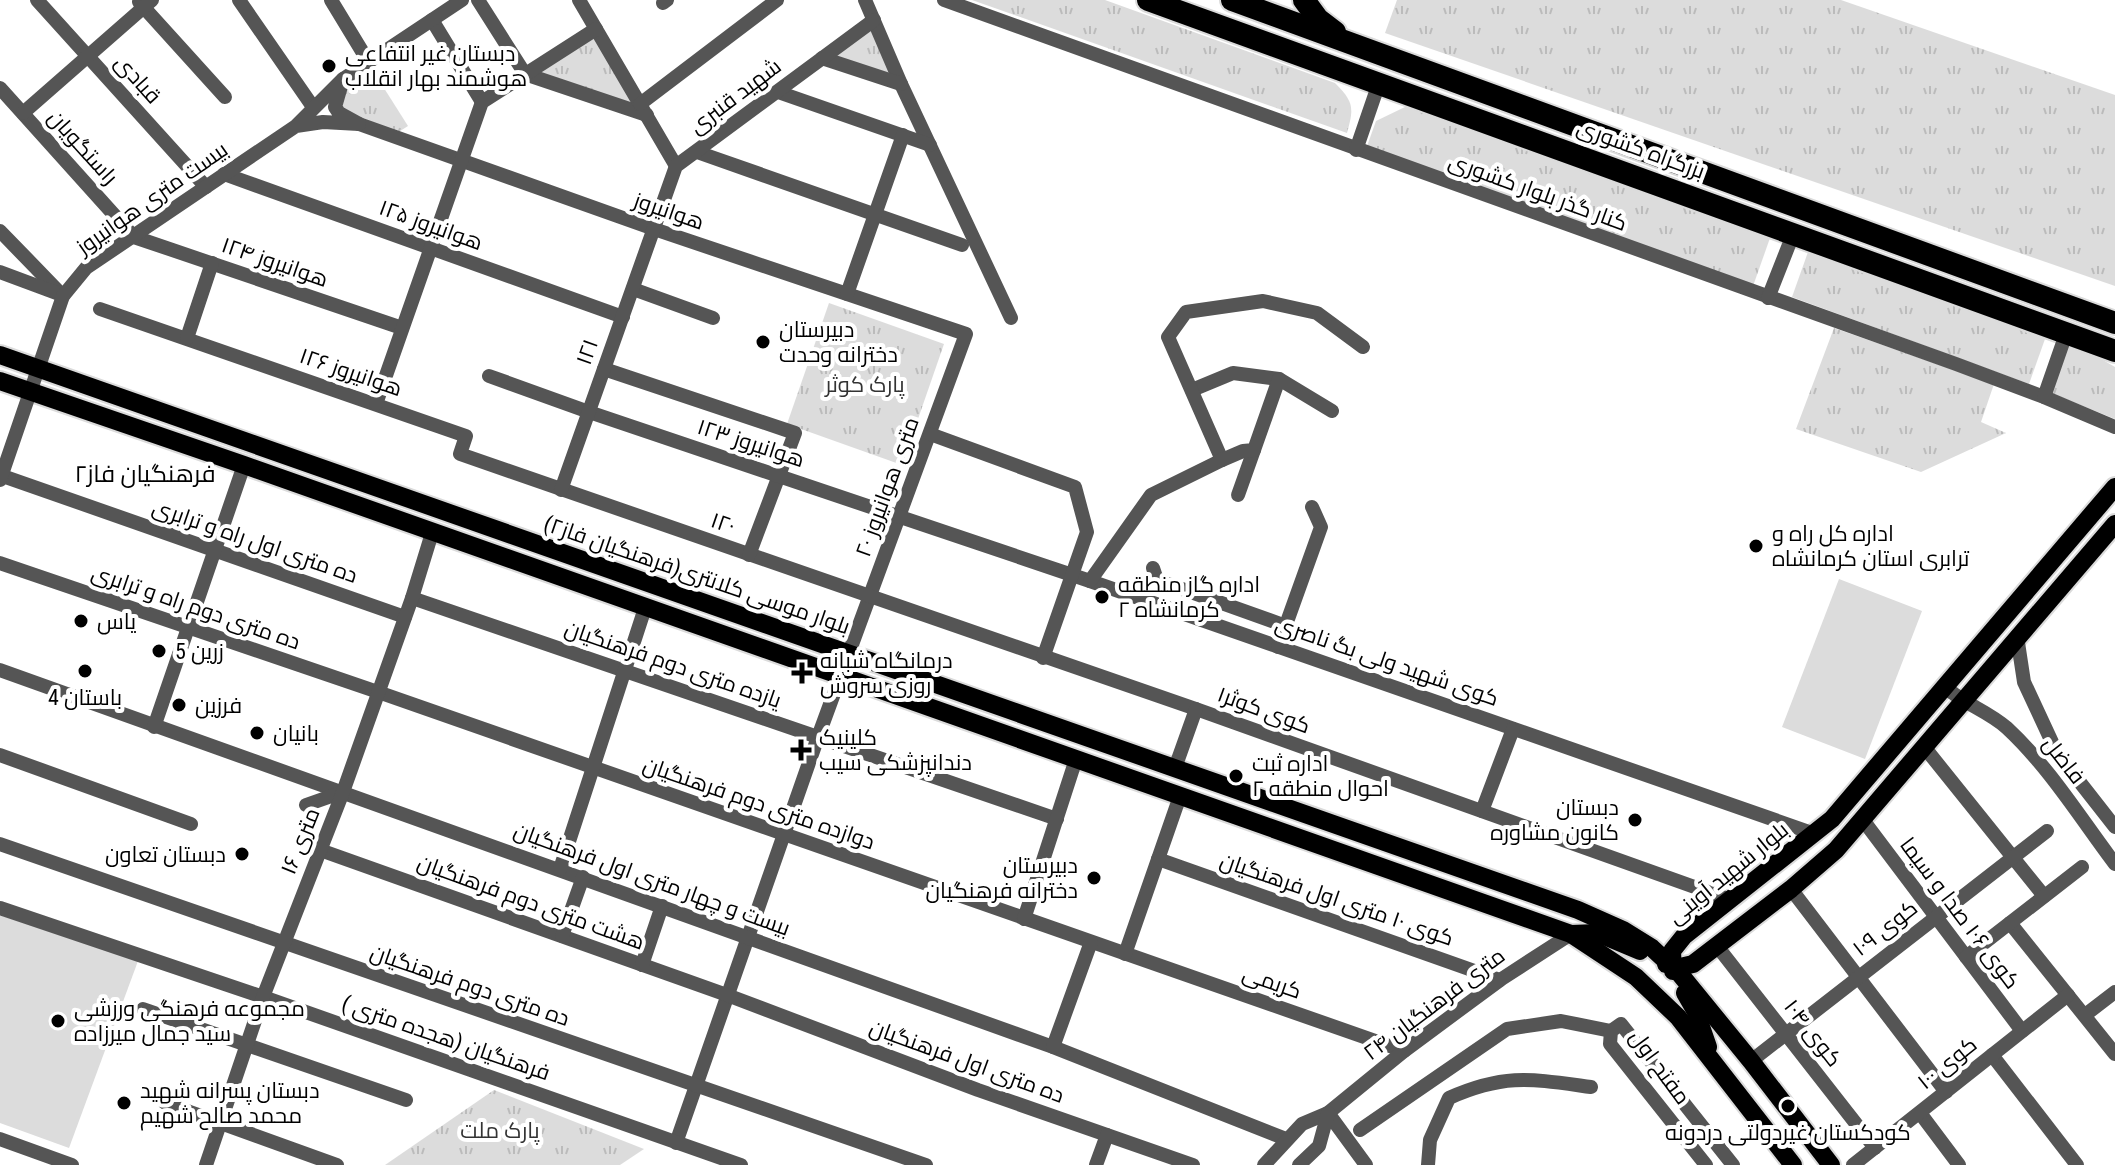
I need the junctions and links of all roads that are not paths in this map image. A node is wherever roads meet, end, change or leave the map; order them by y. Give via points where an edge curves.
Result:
1 (37, 0) edge
2 (239, 0) edge
3 (331, 0) edge
4 (478, 0) edge
5 (579, 0) edge
6 (777, 0) edge
7 (865, 0) edge
8 (944, 0) edge
9 (1148, 0) edge
10 (1220, 0) edge
11 (1232, 0) edge
12 (1304, 0) edge
13 (458, 1) edge
14 (144, 2) edge
15 (432, 20) junction
16 (874, 20) junction
17 (1206, 21) junction
18 (1300, 24) junction
19 (596, 29) junction
20 (1348, 43) junction
21 (1286, 50) junction
22 (88, 56) junction
23 (822, 58) junction
24 (368, 61) junction
25 (525, 74) junction
26 (343, 79) junction
27 (1379, 83) junction
28 (901, 84) junction
29 (0, 88) edge
30 (778, 92) junction
31 (225, 97) dead end
32 (482, 102) junction
33 (313, 107) junction
34 (644, 109) junction
35 (23, 113) junction
36 (359, 124) junction
37 (296, 126) junction
38 (903, 135) junction
39 (930, 145) junction
40 (1356, 150) junction
41 (697, 152) junction
42 (461, 160) junction
43 (676, 166) junction
44 (224, 174) junction
45 (206, 187) junction
46 (875, 214) junction
47 (654, 229) junction
48 (0, 231) edge
49 (1794, 232) junction
50 (134, 237) junction
51 (962, 245) dead end
52 (430, 248) junction
53 (212, 263) junction
54 (0, 272) edge
55 (633, 289) junction
56 (847, 294) junction
57 (63, 296) junction
58 (1768, 298) junction
59 (100, 309) dead end
60 (623, 317) junction
61 (713, 318) dead end
62 (1011, 318) dead end
63 (2115, 323) edge
64 (402, 328) junction
65 (2067, 331) junction
66 (966, 334) joint
67 (187, 338) junction
68 (1363, 347) dead end
69 (2104, 347) edge
70 (0, 355) edge
71 (2115, 360) edge
72 (39, 369) junction
73 (604, 369) junction
74 (489, 376) dead end
75 (1279, 379) junction
76 (0, 381) edge
77 (1192, 390) junction
78 (31, 392) junction
79 (2044, 397) junction
80 (376, 404) junction
81 (1332, 411) dead end
82 (589, 412) junction
83 (2115, 427) edge
84 (930, 434) junction
85 (1254, 450) junction
86 (1222, 460) junction
87 (244, 465) junction
88 (779, 476) junction
89 (0, 477) edge
90 (2115, 487) edge
91 (561, 490) junction
92 (1238, 495) dead end
93 (1312, 507) dead end
94 (899, 516) junction
95 (2115, 524) edge
96 (432, 533) junction
97 (215, 551) junction
98 (749, 555) junction
99 (0, 563) edge
100 (1153, 568) dead end
101 (1072, 575) junction
102 (1090, 581) junction
103 (412, 598) junction
104 (871, 598) junction
105 (645, 608) junction
106 (405, 617) junction
107 (1286, 626) junction
108 (188, 628) junction
109 (2017, 636) junction
110 (1278, 647) junction
111 (850, 654) junction
112 (1043, 658) junction
113 (0, 670) edge
114 (627, 671) junction
115 (841, 677) junction
116 (1945, 687) junction
117 (378, 692) junction
118 (1961, 701) junction
119 (1196, 709) junction
120 (154, 727) junction
121 (1513, 729) junction
122 (818, 737) junction
123 (1925, 748) junction
124 (0, 755) edge
125 (1076, 759) junction
126 (1175, 768) junction
127 (594, 769) junction
128 (343, 792) junction
129 (1180, 796) junction
130 (306, 805) dead end
131 (1482, 811) junction
132 (1057, 819) junction
133 (1863, 820) junction
134 (191, 824) dead end
135 (2115, 827) edge
136 (2047, 831) dead end
137 (1815, 834) junction
138 (783, 835) junction
139 (0, 844) edge
140 (320, 850) junction
141 (2013, 857) junction
142 (1158, 859) junction
143 (2115, 864) edge
144 (2082, 867) dead end
145 (560, 869) junction
146 (583, 877) junction
147 (1791, 889) junction
148 (2044, 896) junction
149 (1731, 900) junction
150 (662, 906) junction
151 (0, 908) edge
152 (1936, 917) junction
153 (1024, 919) junction
154 (2010, 923) junction
155 (1571, 934) junction
156 (562, 936) junction
157 (747, 937) junction
158 (1091, 942) junction
159 (282, 944) junction
160 (1717, 946) junction
161 (1125, 954) junction
162 (1966, 957) junction
163 (642, 965) junction
164 (1671, 966) junction
165 (1859, 977) junction
166 (1500, 980) junction
167 (2115, 992) edge
168 (727, 995) junction
169 (2068, 995) junction
170 (263, 997) junction
171 (143, 1009) dead end
172 (2085, 1015) junction
173 (1611, 1031) junction
174 (2022, 1031) junction
175 (1786, 1034) junction
176 (246, 1046) junction
177 (1053, 1047) junction
178 (1404, 1051) junction
179 (2115, 1054) edge
180 (1710, 1055) junction
181 (1992, 1055) junction
182 (1751, 1061) junction
183 (1436, 1078) junction
184 (697, 1085) junction
185 (1591, 1087) dead end
186 (1946, 1092) junction
187 (1449, 1098) junction
188 (406, 1100) dead end
189 (165, 1103) dead end
190 (1328, 1113) junction
191 (1920, 1113) junction
192 (220, 1122) junction
193 (1360, 1130) dead end
194 (1107, 1135) junction
195 (0, 1139) edge
196 (1286, 1139) junction
197 (676, 1143) junction
198 (1875, 1148) junction
199 (1721, 1149) junction
200 (1704, 1164) edge
201 (72, 1165) edge
202 (206, 1165) edge
203 (337, 1165) edge
204 (741, 1165) edge
205 (926, 1165) edge
206 (1096, 1165) edge
207 (1193, 1165) edge
208 (1264, 1165) edge
209 (1299, 1165) edge
210 (1366, 1165) edge
211 (1428, 1165) edge
212 (1733, 1165) edge
213 (1793, 1165) edge
214 (1831, 1165) edge
215 (1853, 1165) edge
216 (1959, 1165) edge
217 (2077, 1165) edge

1 - 22 street, قبادی
2 - 33 street
3 - 24 street
4 - 25 street
5 - 19 street
6 - 34 street
7 - 16 street
8 - 40 street, کنار گذر بلوار کشوری
9 - 17 highway, بزرگراه کشوری
10 - 17 highway via 1220,15
11 - 18 highway, بزرگراه کشوری
12 - 20 highway
13 - 15 street
14 - 22 street
14 - 31 street
15 - 24 street
15 - 32 street
16 - 23 street, شهید قنبری
16 - 28 street
17 - 21 highway, بزرگراه کشوری
18 - 20 highway, بزرگراه کشوری
18 - 21 highway via 1282,33
19 - 25 street
19 - 34 street
20 - 63 highway, بزرگراه کشوری
21 - 27 highway, بزرگراه کشوری
22 - 35 street
22 - 45 street, قبادی
23 - 28 street
23 - 30 street, شهید قنبری
24 - 26 street
25 - 32 street
25 - 34 street
26 - 33 street
26 - 36 street via 335,107
27 - 40 street
27 - 49 highway, بزرگراه کشوری
28 - 39 street
29 - 35 street, راستگویان
30 - 38 street
30 - 41 street, شهید قنبری
32 - 42 street
33 - 37 street
34 - 43 street
35 - 50 street, راستگویان
36 - 37 street
36 - 42 street, هوانیروز
37 - 44 street, بیست متری هوانیروز
38 - 39 street
38 - 46 street
39 - 62 street
40 - 58 street, کنار گذر بلوار کشوری
41 - 43 street, شهید قنبری
41 - 46 street
42 - 47 street, هوانیروز
42 - 52 street
43 - 47 street
44 - 45 street, بیست متری هوانیروز
44 - 52 street, هوانیروز ۱۲۵
45 - 50 street, بیست متری هوانیروز
46 - 51 street
46 - 56 street
47 - 55 street, ۱۲۱
47 - 56 street, هوانیروز
48 - 57 street
49 - 58 street
49 - 65 highway, بزرگراه کشوری
50 - 53 street, هوانیروز ۱۲۴
50 - 57 street, بیست متری هوانیروز via 86,268
52 - 60 street, هوانیروز ۱۲۵
52 - 64 street
53 - 64 street, هوانیروز ۱۲۴
53 - 67 street
54 - 57 street
55 - 60 street, ۱۲۱
55 - 61 street
56 - 66 street, هوانیروز
57 - 72 street, بیست متری هوانیروز
58 - 79 street, کنار گذر بلوار کشوری
59 - 67 street, هوانیروز ۱۲۶
60 - 73 street, ۱۲۱
64 - 80 street
65 - 69 highway, بزرگراه کشوری
65 - 79 street
66 - 84 street, ۲۰ متری هوانیروز
67 - 80 street, هوانیروز ۱۲۶
68 - 77 street via 1317,313 1263,301 1186,312 1168,337
69 - 71 main road
70 - 72 main road, بلوار موسی کلانتری(فرهنگیان فاز۲)
72 - 78 street, بیست متری هوانیروز
72 - 111 main road, بلوار موسی کلانتری(فرهنگیان فاز۲)
73 - 82 street, ۱۲۱
73 - 88 street, ۱۲۳ هوانیروز via 795,433
74 - 82 street, ۱۲۳ هوانیروز
75 - 77 street via 1233,373
75 - 81 street
75 - 85 street
76 - 78 main road
77 - 86 street
78 - 87 main road
78 - 89 street, بیست متری هوانیروز
79 - 83 street, کنار گذر بلوار کشوری
80 - 91 street, هوانیروز ۱۲۶ via 466,436 460,454
82 - 88 street, ۱۲۳ هوانیروز
82 - 91 street, ۱۲۱
84 - 94 street, ۲۰ متری هوانیروز
84 - 101 street via 1075,487 1087,532
85 - 86 street
85 - 92 street
86 - 102 street via 1151,495
87 - 96 main road
87 - 97 street
88 - 94 street, ۱۲۳ هوانیروز
88 - 98 street
89 - 97 street, ده متری اول راه و ترابری
90 - 116 main road, بلوار شهید آوینی
91 - 98 street, ۱۲۰
93 - 107 street via 1321,527
94 - 101 street, کوی شهید ولی بگ ناصری
94 - 104 street, ۲۰ متری هوانیروز
95 - 109 main road
96 - 103 street, ۱۶ متری
96 - 105 main road
97 - 106 street, ده متری اول راه و ترابری
97 - 108 street
98 - 104 street, ۱۲۰
99 - 108 street, ده متری دوم راه و ترابری
100 - 107 street via 1157,580
101 - 102 street, کوی شهید ولی بگ ناصری
101 - 112 street
102 - 110 street, کوی شهید ولی بگ ناصری
103 - 106 street, ۱۶ متری
103 - 114 street, یازده متری دوم فرهنگیان
104 - 111 street, ۲۰ متری هوانیروز
104 - 112 street, کوی کوثر۱
105 - 114 street
105 - 115 main road
106 - 117 street, ۱۶ متری
107 - 110 street
108 - 117 street, ده متری دوم راه و ترابری
108 - 120 street
109 - 118 main road
109 - 135 street, فاضل via 2024,682 2057,753
110 - 121 street, کوی شهید ولی بگ ناصری
111 - 115 street, ۲۰ متری هوانیروز
111 - 126 main road, بلوار موسی کلانتری(فرهنگیان فاز۲)
112 - 119 street, کوی کوثر۱
113 - 120 street, بیست و چهار متری اول فرهنگیان
114 - 122 street, یازده متری دوم فرهنگیان
114 - 127 street
115 - 122 street, ۲۰ متری هوانیروز
115 - 125 main road
116 - 118 street, فاضل
116 - 137 main road, بلوار شهید آوینی
117 - 127 street, دوازده متری دوم فرهنگیان
117 - 128 street, ۱۶ متری
118 - 123 main road
118 - 143 street, فاضل via 2005,725 2025,746
119 - 126 street
119 - 131 street, کوی کوثر۱
120 - 128 street, بیست و چهار متری اول فرهنگیان
121 - 131 street
121 - 137 street, کوی شهید ولی بگ ناصری
122 - 132 street, یازده متری دوم فرهنگیان
122 - 138 street, ۲۰ متری هوانیروز
123 - 133 main road
123 - 141 street
124 - 134 street
125 - 129 main road
125 - 132 street
126 - 164 main road, بلوار موسی کلانتری(فرهنگیان فاز۲) via 1578,910 1623,930
127 - 138 street, دوازده متری دوم فرهنگیان
127 - 145 street
128 - 130 street
128 - 140 street, ۱۶ متری
128 - 145 street, بیست و چهار متری اول فرهنگیان
129 - 142 street
129 - 155 main road
131 - 149 street, کوی کوثر۱
132 - 153 street
133 - 147 main road
133 - 152 street, کوی ۱۰۶ صدا و سیما
136 - 141 street, کوی ۱۰۹
137 - 149 main road, بلوار شهید آوینی
138 - 153 street, دوازده متری دوم فرهنگیان
138 - 157 street, ۲۰ متری هوانیروز
139 - 159 street, ده متری دوم فرهنگیان
140 - 156 street, هشت متری دوم فرهنگیان
140 - 159 street, ۱۶ متری
141 - 148 street
141 - 152 street, کوی ۱۰۹
142 - 161 street
142 - 166 street, کوی ۱۰ متری اول فرهنگیان
144 - 148 street
145 - 146 street, بیست و چهار متری اول فرهنگیان
146 - 150 street, بیست و چهار متری اول فرهنگیان
146 - 156 street
147 - 160 main road
147 - 165 street
148 - 154 street
149 - 164 main road, بلوار شهید آوینی via 1684,936 1672,951
150 - 157 street, بیست و چهار متری اول فرهنگیان
150 - 163 street
151 - 170 street, فرهنگیان (هجده متری )
152 - 162 street, کوی ۱۰۶ صدا و سیما
152 - 165 street, کوی ۱۰۹
153 - 158 street, دوازده متری دوم فرهنگیان
154 - 162 street
154 - 169 street
155 - 164 main road via 1597,933
155 - 166 street, ۲۴ متری فرهنگیان
155 - 180 main road via 1636,977
156 - 163 street, هشت متری دوم فرهنگیان
157 - 168 street, ۲۰ متری هوانیروز
157 - 177 street, بیست و چهار متری اول فرهنگیان
158 - 161 street, دوازده متری دوم فرهنگیان
158 - 177 street
159 - 170 street, ۱۶ متری
159 - 184 street, ده متری دوم فرهنگیان
160 - 164 main road via 1687,967
160 - 175 street, کوی ۱۰۴
161 - 178 street, کریمی
162 - 174 street, کوی ۱۰۶ صدا و سیما
163 - 168 street, هشت متری دوم فرهنگیان
164 - 180 main road via 1696,1012
164 - 182 main road, بلوار موسی کلانتری(فرهنگیان فاز۲)
165 - 175 street, کوی ۱۰۹
165 - 186 street
166 - 178 street, ۲۴ متری فرهنگیان
167 - 172 street
168 - 184 street, ۲۰ متری هوانیروز
168 - 194 street, ده متری اول فرهنگیان
169 - 172 street
169 - 174 street, کوی ۱۰۰
170 - 176 street, ۱۶ متری
170 - 197 street, فرهنگیان (هجده متری )
171 - 176 street
172 - 179 street
173 - 183 street via 1561,1021 1507,1029
173 - 199 street, مفتح اول via 1621,1024
173 - 200 street, مفتح اول via 1610,1044
174 - 181 street, کوی ۱۰۰
175 - 182 street, کوی ۱۰۹
175 - 198 street, کوی ۱۰۴
176 - 188 street
176 - 192 street, ۱۶ متری
177 - 196 street, بیست و چهار متری اول فرهنگیان
178 - 190 street, ۲۴ متری فرهنگیان
180 - 213 main road
181 - 186 street, کوی ۱۰۰
181 - 217 street
182 - 214 main road, بلوار موسی کلانتری(فرهنگیان فاز۲)
183 - 187 street
183 - 193 street
184 - 197 street, ۲۰ متری هوانیروز
184 - 205 street, ده متری دوم فرهنگیان
185 - 187 street via 1526,1078 1481,1084
186 - 191 street, کوی ۱۰۰
187 - 211 street via 1430,1140
189 - 192 street
190 - 196 street, ۲۴ متری فرهنگیان via 1302,1124
190 - 209 street via 1319,1146
190 - 210 street
191 - 198 street, کوی ۱۰۰
191 - 216 street
192 - 202 street, ۱۶ متری
192 - 203 street
194 - 206 street
194 - 207 street, ده متری اول فرهنگیان
195 - 201 street
196 - 208 street, ۲۴ متری فرهنگیان
197 - 204 street, فرهنگیان (هجده متری )
198 - 215 street, کوی ۱۰۰
199 - 200 street
199 - 212 street, مفتح اول

